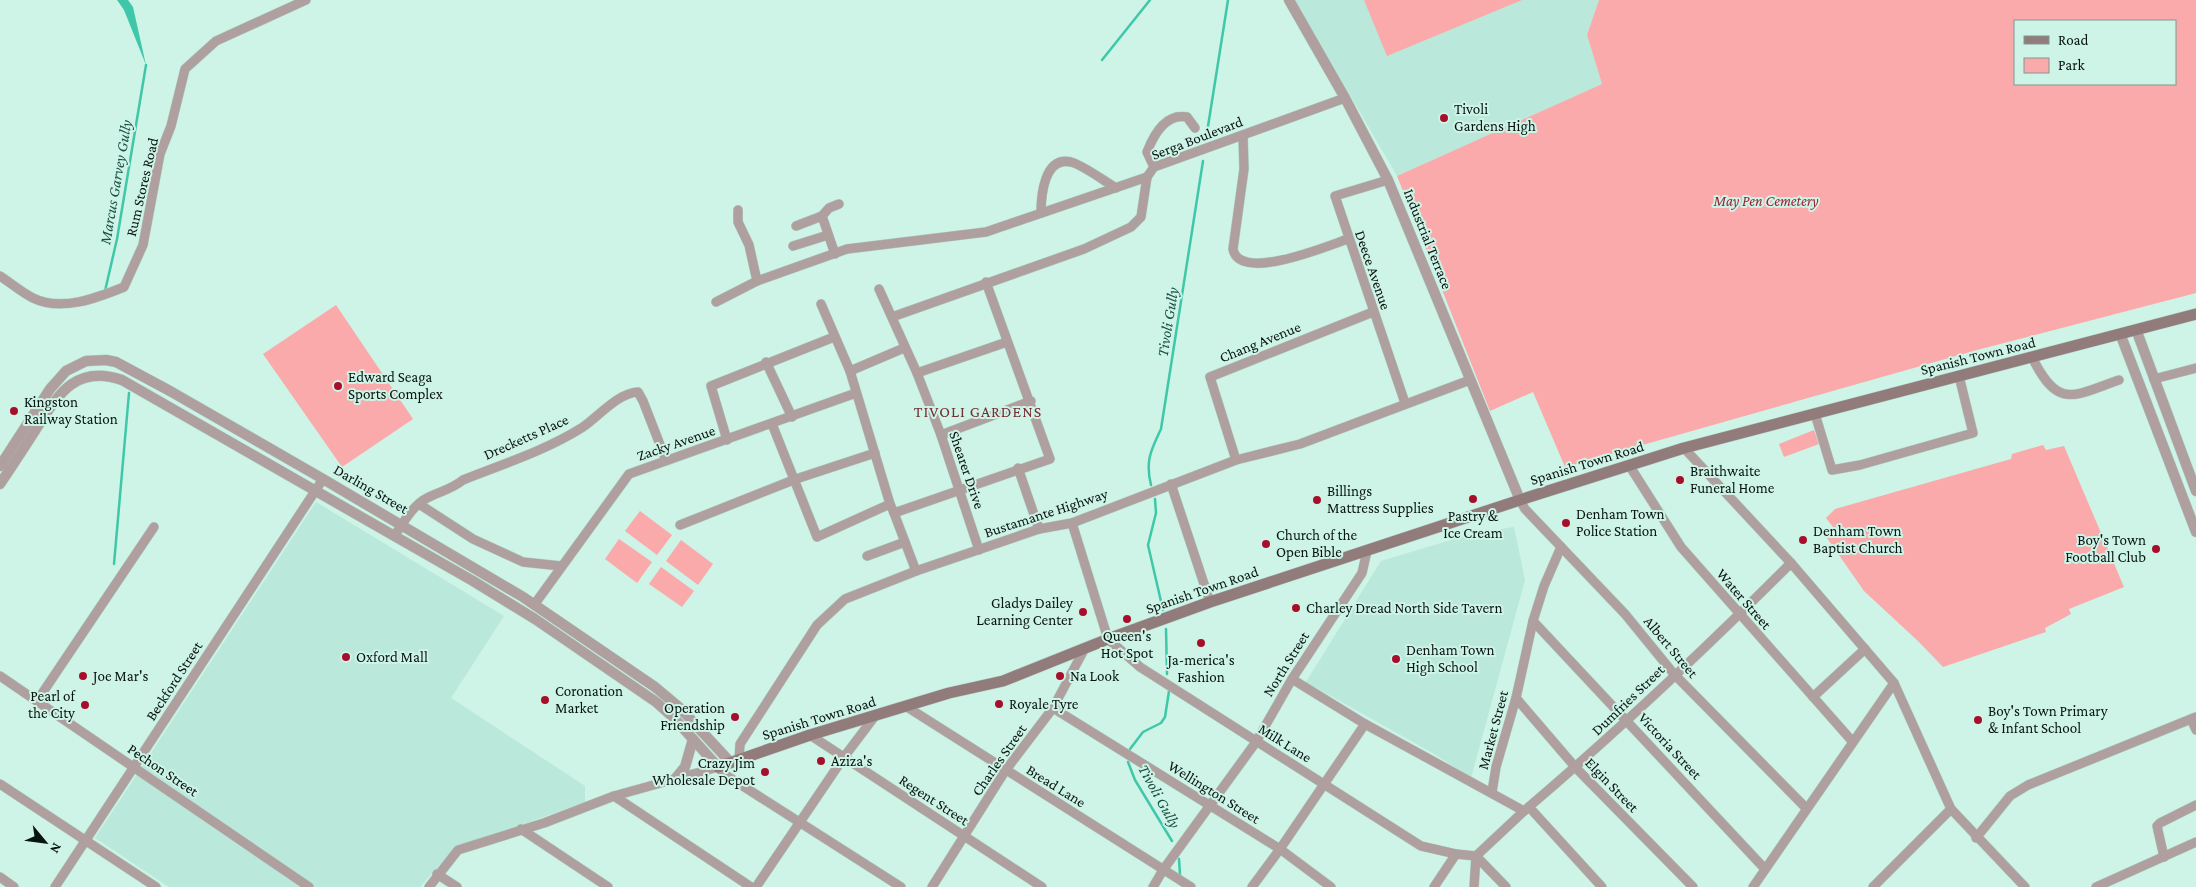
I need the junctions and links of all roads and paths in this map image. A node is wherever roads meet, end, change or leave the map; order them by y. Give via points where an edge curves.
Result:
1 (306, 0) edge
2 (1289, 0) edge
3 (1345, 98) junction
4 (1195, 128) dead end
5 (1243, 135) junction
6 (1154, 167) junction
7 (1146, 177) junction
8 (1388, 180) junction
9 (1116, 188) junction
10 (839, 204) dead end
11 (738, 210) dead end
12 (1041, 212) junction
13 (822, 216) junction
14 (796, 226) dead end
15 (828, 235) junction
16 (1348, 239) junction
17 (793, 246) dead end
18 (834, 254) junction
19 (0, 276) edge
20 (757, 281) junction
21 (986, 282) junction
22 (878, 289) dead end
23 (716, 302) dead end
24 (821, 304) dead end
25 (1373, 312) junction
26 (2196, 314) edge
27 (892, 317) junction
28 (2137, 332) junction
29 (2121, 336) junction
30 (834, 337) junction
31 (1007, 342) junction
32 (904, 348) junction
33 (2032, 358) junction
34 (766, 362) junction
35 (2196, 368) edge
36 (850, 371) junction
37 (917, 373) junction
38 (1959, 376) junction
39 (2154, 379) junction
40 (1470, 380) junction
41 (2119, 380) dead end
42 (170, 391) junction
43 (856, 392) junction
44 (1031, 401) junction
45 (163, 402) junction
46 (1405, 403) junction
47 (1815, 414) junction
48 (792, 417) junction
49 (772, 424) junction
50 (941, 435) junction
51 (727, 440) junction
52 (1684, 448) junction
53 (875, 453) junction
54 (666, 460) junction
55 (1236, 460) junction
56 (1629, 465) junction
57 (0, 466) edge
58 (1018, 468) junction
59 (2193, 475) edge
60 (322, 479) junction
61 (796, 479) junction
62 (0, 484) edge
63 (1171, 484) junction
64 (316, 490) junction
65 (2196, 491) edge
66 (959, 492) junction
67 (1520, 500) junction
68 (419, 504) junction
69 (890, 504) junction
70 (894, 513) junction
71 (1072, 522) junction
72 (402, 525) junction
73 (680, 525) dead end
74 (154, 527) dead end
75 (1040, 529) junction
76 (2196, 532) edge
77 (395, 535) junction
78 (905, 542) junction
79 (1561, 547) junction
80 (979, 550) junction
81 (1367, 551) junction
82 (867, 556) dead end
83 (1791, 563) junction
84 (561, 566) junction
85 (916, 571) junction
86 (1210, 602) junction
87 (534, 605) junction
88 (1739, 615) junction
89 (1533, 621) junction
90 (1108, 639) junction
91 (1085, 648) junction
92 (1865, 650) junction
93 (1674, 674) junction
94 (0, 676) edge
95 (1292, 679) junction
96 (1894, 683) junction
97 (1813, 697) junction
98 (1516, 698) junction
99 (37, 700) junction
100 (907, 707) junction
101 (1053, 708) junction
102 (875, 716) junction
103 (2194, 718) edge
104 (1628, 720) junction
105 (1365, 724) junction
106 (2196, 730) edge
107 (810, 735) junction
108 (693, 739) junction
109 (1852, 741) junction
110 (1256, 742) junction
111 (844, 757) junction
112 (735, 761) junction
113 (134, 767) junction
114 (718, 767) junction
115 (1576, 768) junction
116 (1005, 771) junction
117 (675, 779) junction
118 (0, 784) edge
119 (1324, 784) junction
120 (1492, 792) junction
121 (614, 796) junction
122 (2196, 805) edge
123 (1211, 806) junction
124 (1806, 808) junction
125 (1526, 809) junction
126 (1951, 809) junction
127 (800, 822) junction
128 (521, 830) junction
129 (965, 836) junction
130 (1976, 838) junction
131 (86, 840) junction
132 (2196, 842) edge
133 (1280, 850) junction
134 (1456, 854) junction
135 (1476, 856) junction
136 (2164, 857) junction
137 (1765, 869) junction
138 (1163, 870) junction
139 (437, 874) junction
140 (0, 877) edge
141 (2020, 885) edge
142 (14, 887) edge
143 (55, 887) edge
144 (156, 887) edge
145 (309, 887) edge
146 (428, 887) edge
147 (457, 887) edge
148 (608, 887) edge
149 (751, 887) edge
150 (756, 887) edge
151 (901, 887) edge
152 (932, 887) edge
153 (1042, 887) edge
154 (1153, 887) edge
155 (1191, 887) edge
156 (1252, 887) edge
157 (1331, 887) edge
158 (1434, 887) edge
159 (1474, 887) edge
160 (1506, 887) edge
161 (1602, 887) edge
162 (1693, 887) edge
163 (1753, 887) edge
164 (1873, 887) edge
165 (2096, 887) edge

1 - 19 street, Rum Stores Road via 216,41 185,69 171,126 160,154 143,245 124,287 85,300 54,304 34,299
2 - 3 street, Industrial Terrace
3 - 5 street, Serga Boulevard
3 - 8 street, Industrial Terrace
4 - 6 street via 1187,117 1165,121 1147,152
5 - 6 street, Serga Boulevard
5 - 16 street via 1244,169 1233,249 1239,260 1255,264 1285,260
6 - 7 street, Serga Boulevard
7 - 9 street
7 - 21 street, Serga Boulevard via 1141,217 1137,224 1084,249
8 - 16 street, Deece Avenue via 1335,196
8 - 40 street, Industrial Terrace
9 - 12 street
9 - 12 street via 1071,162 1061,162 1050,171 1043,184
10 - 13 street via 828,208
11 - 20 street via 738,222 749,245
12 - 18 street via 986,232 869,244
13 - 14 street
13 - 15 street
15 - 17 street
15 - 18 street
16 - 25 street, Deece Avenue
18 - 20 street
20 - 23 street
21 - 27 street, Serga Boulevard
21 - 31 street
22 - 27 street, Shearer Drive
24 - 30 street
25 - 46 street, Deece Avenue
25 - 55 street, Chang Avenue via 1210,377
26 - 28 main road, Spanish Town Road
27 - 32 street, Shearer Drive
28 - 29 main road, Spanish Town Road
28 - 39 street
29 - 33 main road, Spanish Town Road
29 - 76 street
30 - 34 street
30 - 36 street
31 - 37 street
31 - 44 street
32 - 36 street
32 - 37 street, Shearer Drive
33 - 38 main road, Spanish Town Road
33 - 41 street via 2051,387 2063,395 2072,396
34 - 48 street
34 - 51 street via 711,386
35 - 39 street
36 - 43 street
37 - 50 street, Shearer Drive
38 - 47 main road, Spanish Town Road
38 - 47 street via 1973,433 1860,465 1832,470
39 - 59 street
40 - 46 street, Bustamante Highway
40 - 67 street, Industrial Terrace
42 - 45 street
42 - 57 street, Darling Street via 116,362 95,360 78,364 66,371 50,389
42 - 60 street, Darling Street
43 - 48 street, Zacky Avenue
43 - 53 street
44 - 50 street
44 - 58 street via 1050,459
45 - 62 street via 111,377 88,377 76,381 59,394
45 - 64 street, Darling Street
46 - 55 street, Bustamante Highway via 1300,444
47 - 52 main road, Spanish Town Road
48 - 49 street, Zacky Avenue
49 - 51 street, Zacky Avenue
49 - 61 street
50 - 66 street, Shearer Drive
51 - 54 street, Zacky Avenue
52 - 56 main road, Spanish Town Road
52 - 83 street
53 - 61 street
53 - 69 street
54 - 68 street, Drecketts Place via 643,401 638,392 632,392 567,435 463,480
54 - 84 street, Zacky Avenue via 623,479
55 - 63 street, Bustamante Highway
56 - 67 main road, Spanish Town Road
56 - 88 street, Water Street via 1681,547
58 - 66 street
58 - 75 street
59 - 65 street
60 - 64 street, Beckford Street
60 - 72 street, Darling Street
61 - 69 street via 817,537
61 - 73 street
63 - 71 street, Bustamante Highway
63 - 86 street
64 - 77 street, Darling Street
64 - 113 street, Beckford Street
66 - 70 street
66 - 80 street, Shearer Drive
67 - 79 street, Albert Street
67 - 81 main road, Spanish Town Road
68 - 72 street, Drecketts Place
68 - 84 street via 473,539 523,562
69 - 70 street
70 - 78 street
71 - 75 street, Bustamante Highway
71 - 90 street
72 - 77 street, Drecketts Place
72 - 87 street, Darling Street
74 - 99 street
75 - 80 street, Bustamante Highway
77 - 108 street, Darling Street via 511,604 648,696
78 - 82 street
78 - 85 street
79 - 89 street, Market Street
79 - 93 street, Albert Street via 1625,614
80 - 85 street, Bustamante Highway
81 - 86 main road, Spanish Town Road
81 - 95 street, North Street via 1362,573
83 - 88 street, Dumfries Street
83 - 92 street
84 - 87 street, Zacky Avenue
85 - 112 street, Bustamante Highway via 845,599 817,625 740,744
86 - 90 main road, Spanish Town Road
87 - 112 street, Darling Street via 655,686
88 - 93 street, Dumfries Street
88 - 97 street, Water Street
89 - 98 street, Market Street
89 - 104 street, Victoria Street
90 - 91 main road, Spanish Town Road
90 - 110 street, Milk Lane via 1140,667
91 - 100 main road, Spanish Town Road via 1003,682 949,693
91 - 101 street, Charles Street
92 - 96 street
92 - 97 street
93 - 104 street, Dumfries Street
93 - 124 street, Albert Street
94 - 99 street, Pechon Street
95 - 105 street
95 - 110 street, North Street
96 - 109 street
96 - 126 street
97 - 109 street, Water Street
98 - 115 street, Elgin Street
98 - 120 street, Market Street
99 - 113 street, Pechon Street
100 - 102 main road, Spanish Town Road
100 - 116 street, Bread Lane
101 - 116 street, Charles Street
101 - 123 street, Wellington Street
102 - 107 main road, Spanish Town Road
102 - 111 street
103 - 106 street
103 - 130 street via 2028,785 2010,796
104 - 115 street, Dumfries Street
104 - 137 street, Victoria Street
105 - 119 street
105 - 120 street
107 - 111 street, Regent Street
107 - 112 main road, Spanish Town Road
108 - 114 street, Darling Street
108 - 117 street via 685,767
109 - 124 street
110 - 119 street, Milk Lane
110 - 123 street, North Street
111 - 127 street
111 - 129 street, Regent Street
112 - 114 main road, Spanish Town Road
113 - 131 street, Beckford Street
113 - 145 street, Pechon Street
114 - 117 street, Spanish Town Road
114 - 127 street
115 - 125 street, Dumfries Street
115 - 162 street, Elgin Street
116 - 129 street, Charles Street
116 - 138 street, Bread Lane
117 - 121 street, Spanish Town Road
118 - 131 street
119 - 133 street
119 - 134 street, Milk Lane via 1420,846
120 - 125 street, Market Street
121 - 128 street, Spanish Town Road
121 - 149 street
122 - 136 street via 2157,826
123 - 133 street, Wellington Street
123 - 138 street, North Street
124 - 137 street
125 - 135 street
125 - 161 street, Market Street
126 - 130 street
126 - 164 street
127 - 150 street
127 - 151 street
128 - 139 street, Spanish Town Road via 458,850
128 - 148 street
129 - 152 street, Charles Street
129 - 153 street, Regent Street
130 - 141 street
131 - 143 street, Beckford Street
131 - 144 street
132 - 136 street
133 - 156 street
133 - 157 street, Wellington Street
134 - 135 street
134 - 158 street
135 - 159 street
135 - 160 street
136 - 165 street
137 - 163 street
138 - 154 street, North Street
138 - 155 street, Bread Lane
139 - 146 street, Spanish Town Road
139 - 147 street
140 - 142 street

